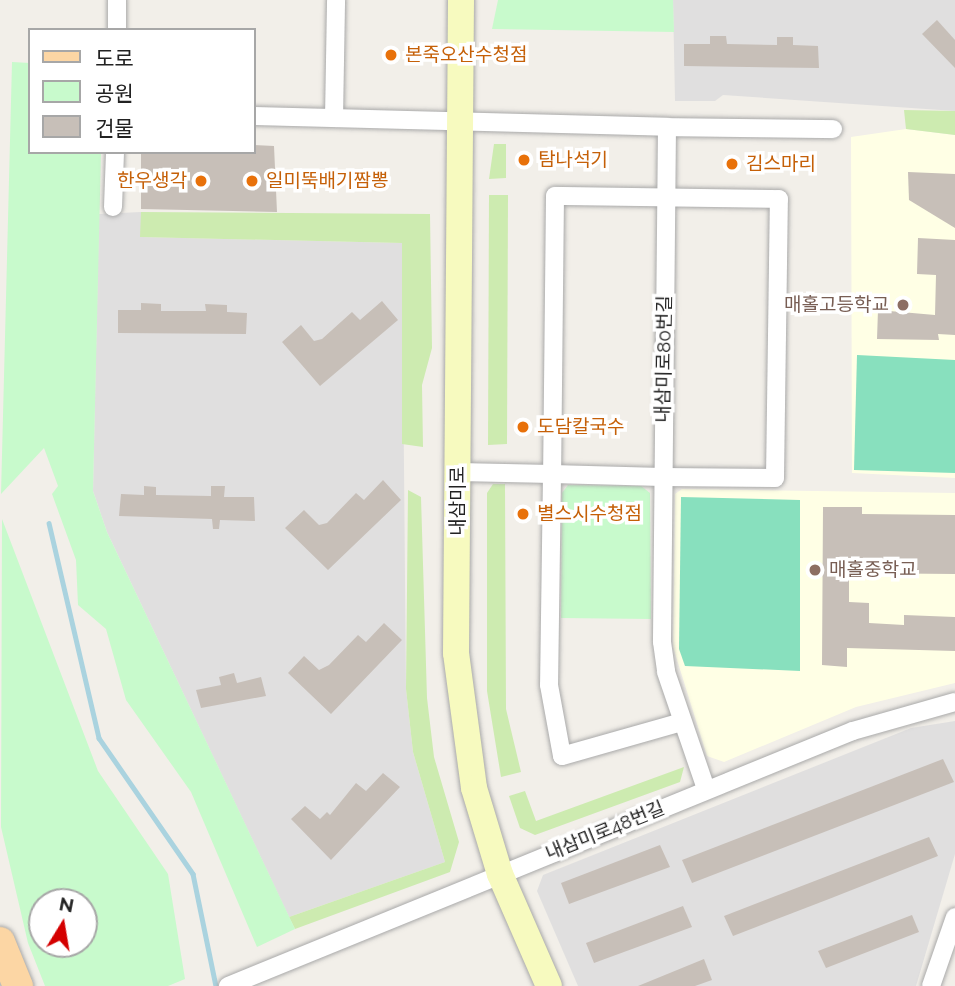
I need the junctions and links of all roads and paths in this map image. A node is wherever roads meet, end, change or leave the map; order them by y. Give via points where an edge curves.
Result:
1 (117, 0) edge
2 (336, 0) edge
3 (461, 0) edge
4 (117, 28) edge
5 (256, 116) edge
6 (334, 118) junction
7 (462, 120) junction
8 (667, 127) junction
9 (833, 129) dead end
10 (115, 154) edge
11 (667, 197) junction
12 (113, 208) dead end
13 (458, 472) junction
14 (552, 474) junction
15 (662, 477) junction
16 (955, 702) edge
17 (682, 722) junction
18 (706, 789) junction
19 (500, 874) junction
20 (955, 917) edge
21 (0, 942) edge
22 (18, 986) edge
23 (228, 986) edge
24 (549, 986) edge
25 (931, 986) edge

1 - 4 street
2 - 6 street
3 - 7 street, 내삼미로
5 - 6 street
6 - 7 street
7 - 8 street
7 - 13 street, 내삼미로
8 - 9 street
8 - 11 street, 내삼미로80번길
10 - 12 street
11 - 14 street via 555,196
11 - 15 street, 내삼미로80번길
11 - 15 street via 779,199 775,478
13 - 14 street
13 - 19 street, 내삼미로 via 456,653 462,718 474,788
14 - 15 street
14 - 17 street via 549,685 562,756
15 - 17 street, 내삼미로80번길 via 663,642
16 - 18 street, 내삼미로48번길 via 894,716
17 - 18 street, 내삼미로80번길
18 - 19 street, 내삼미로48번길
19 - 23 street, 내삼미로48번길
19 - 24 street, 내삼미로
20 - 25 street
21 - 22 main road

